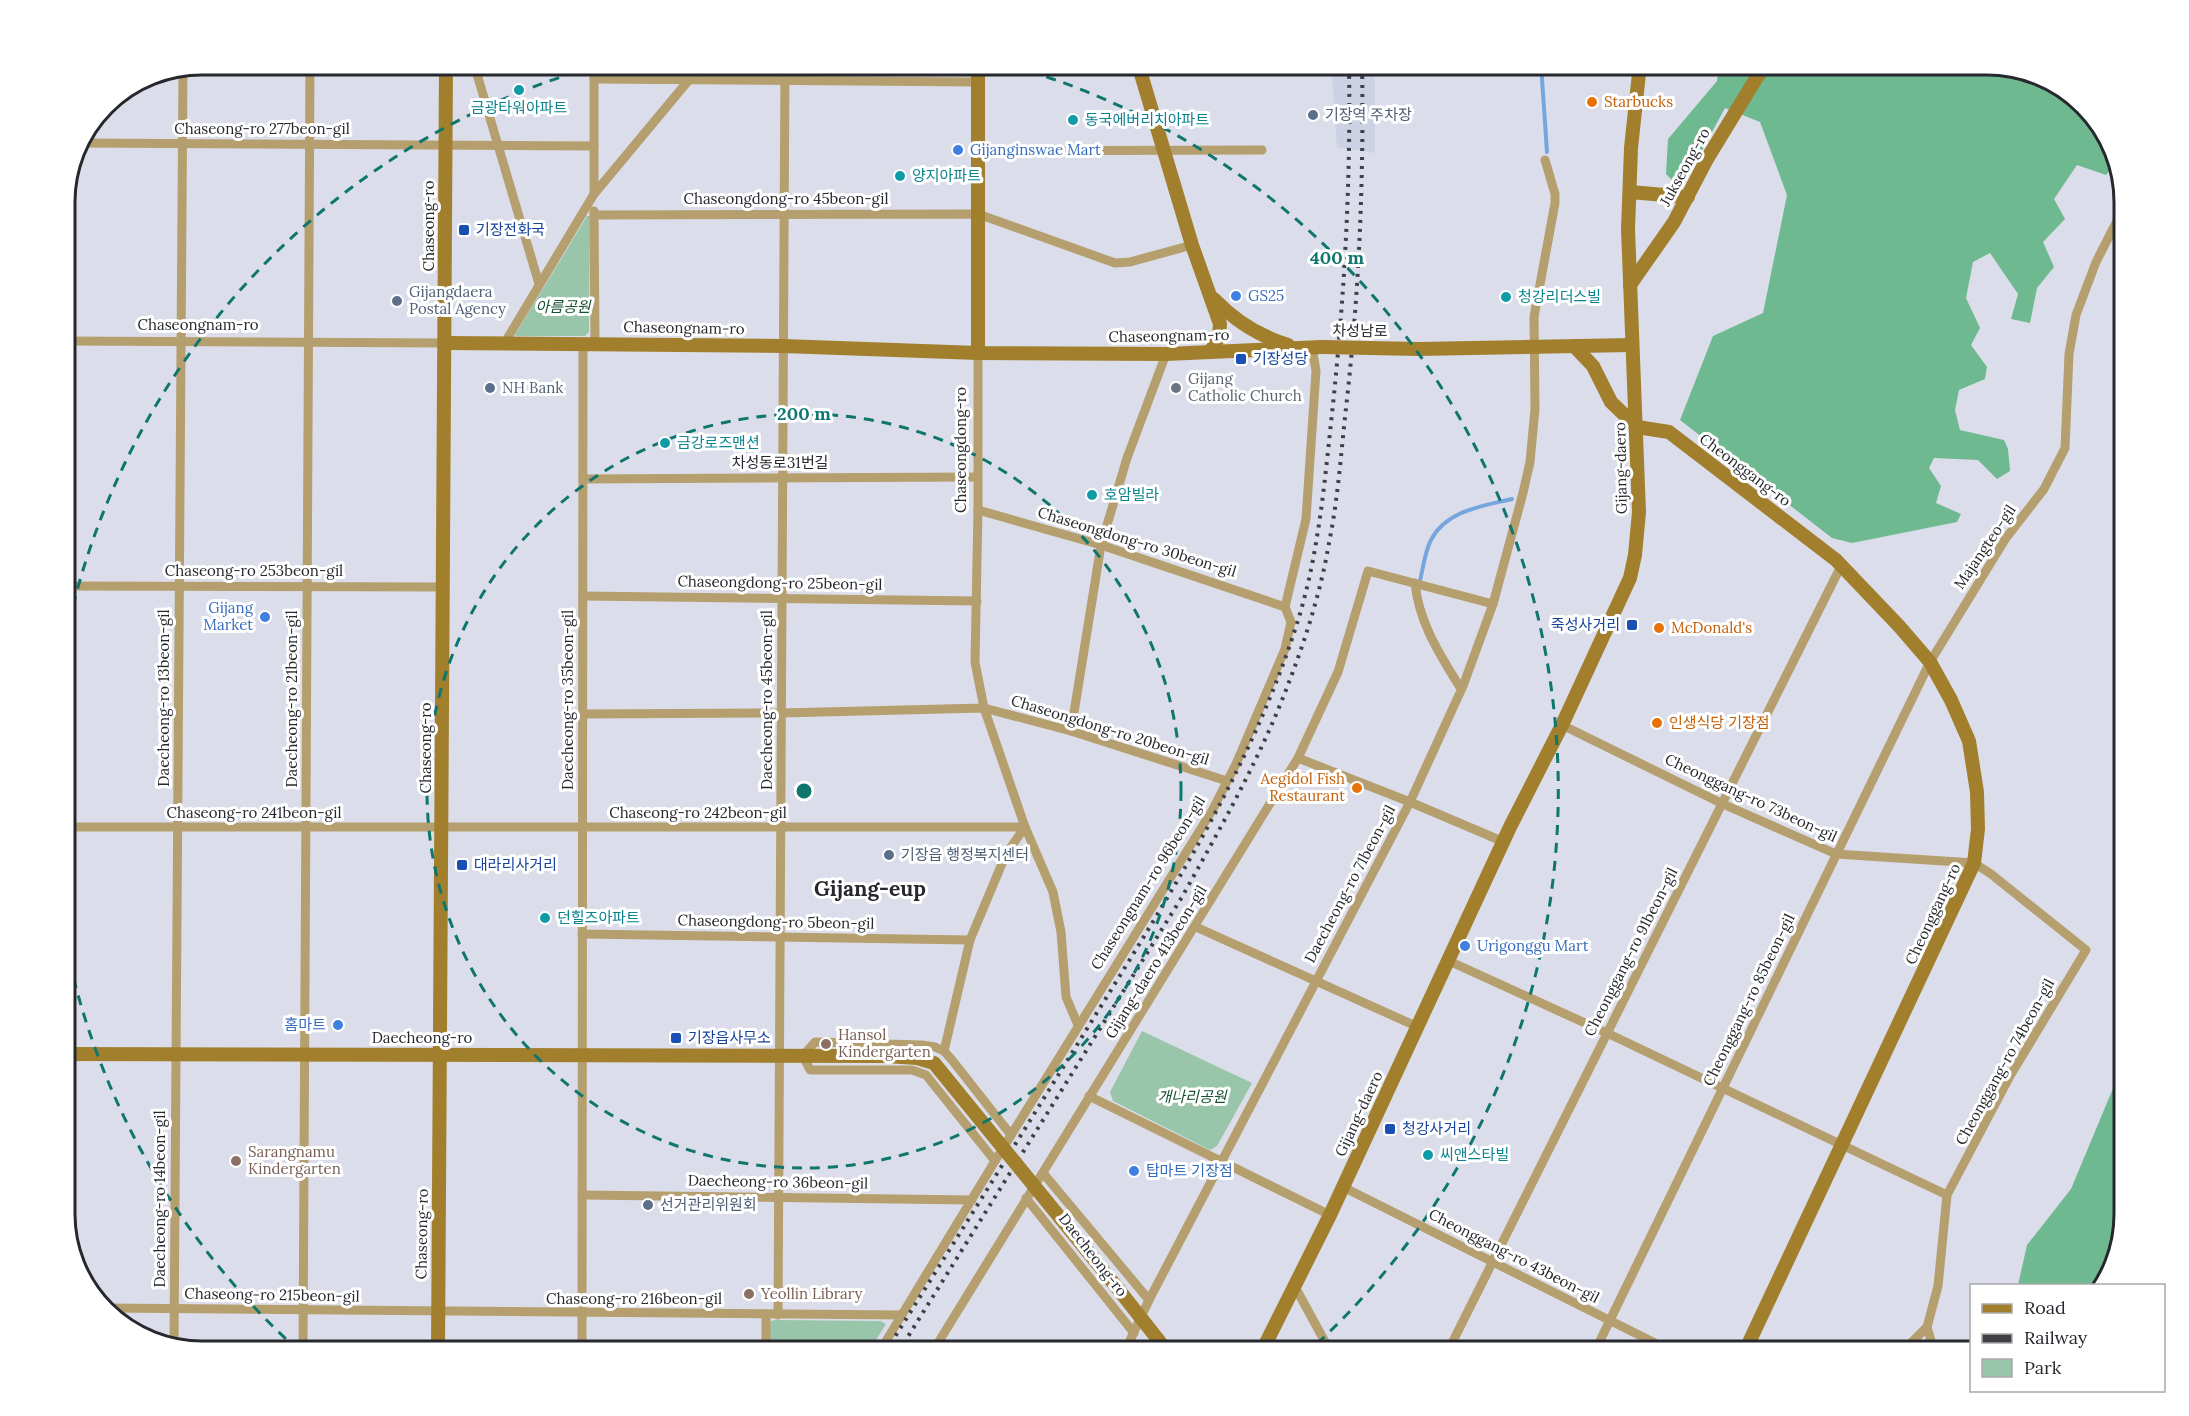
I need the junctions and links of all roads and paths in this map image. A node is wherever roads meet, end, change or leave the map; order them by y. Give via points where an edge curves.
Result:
1 (310, 75) edge
2 (446, 75) edge
3 (477, 75) edge
4 (594, 75) edge
5 (695, 75) edge
6 (785, 75) edge
7 (978, 75) edge
8 (1140, 75) edge
9 (1639, 75) edge
10 (1758, 75) edge
11 (183, 76) edge
12 (594, 79) junction
13 (688, 81) junction
14 (785, 81) junction
15 (978, 82) junction
16 (90, 143) edge
17 (183, 143) junction
18 (309, 144) junction
19 (446, 144) junction
20 (498, 145) junction
21 (594, 146) junction
22 (1162, 150) junction
23 (1262, 150) dead end
24 (978, 151) junction
25 (1545, 160) dead end
26 (1630, 192) junction
27 (594, 194) junction
28 (1688, 197) junction
29 (784, 214) junction
30 (978, 214) junction
31 (594, 215) junction
32 (2114, 227) edge
33 (1192, 245) junction
34 (539, 284) junction
35 (1630, 285) junction
36 (1210, 295) junction
37 (75, 341) edge
38 (182, 342) junction
39 (308, 343) junction
40 (445, 343) junction
41 (504, 344) junction
42 (589, 344) junction
43 (1632, 345) junction
44 (783, 346) junction
45 (1574, 346) junction
46 (1312, 347) junction
47 (1533, 347) junction
48 (1210, 352) junction
49 (978, 353) junction
50 (1166, 354) junction
51 (1637, 427) junction
52 (977, 477) junction
53 (583, 478) junction
54 (783, 478) junction
55 (978, 510) junction
56 (1101, 545) junction
57 (1841, 566) junction
58 (1415, 584) junction
59 (75, 586) edge
60 (180, 586) junction
61 (307, 586) junction
62 (443, 587) junction
63 (583, 596) junction
64 (782, 598) junction
65 (977, 601) junction
66 (1492, 604) junction
67 (1285, 607) junction
68 (1929, 662) junction
69 (1461, 689) junction
70 (984, 708) junction
71 (782, 713) junction
72 (582, 714) junction
73 (1562, 725) junction
74 (1071, 731) junction
75 (1298, 758) junction
76 (1227, 781) junction
77 (1410, 802) junction
78 (1723, 804) junction
79 (75, 827) edge
80 (178, 827) junction
81 (1025, 827) junction
82 (306, 828) junction
83 (442, 828) junction
84 (582, 828) junction
85 (781, 828) junction
86 (1504, 842) junction
87 (1836, 854) junction
88 (1974, 863) junction
89 (1196, 927) junction
90 (582, 934) junction
91 (780, 937) junction
92 (970, 940) junction
93 (1449, 961) junction
94 (1316, 981) junction
95 (1078, 1025) junction
96 (1418, 1027) junction
97 (1607, 1033) junction
98 (944, 1051) junction
99 (75, 1054) edge
100 (176, 1055) junction
101 (441, 1055) junction
102 (582, 1055) junction
103 (779, 1055) junction
104 (304, 1056) junction
105 (803, 1056) junction
106 (1723, 1088) junction
107 (1089, 1096) junction
108 (1011, 1135) junction
109 (1842, 1145) junction
110 (995, 1161) junction
111 (1221, 1162) junction
112 (1043, 1173) junction
113 (1343, 1187) junction
114 (582, 1195) junction
115 (1947, 1195) junction
116 (778, 1197) junction
117 (1026, 1198) junction
118 (972, 1200) junction
119 (1330, 1215) junction
120 (1493, 1262) junction
121 (1294, 1286) junction
122 (1149, 1300) junction
123 (116, 1308) edge
124 (175, 1309) junction
125 (303, 1311) junction
126 (437, 1312) junction
127 (582, 1313) junction
128 (766, 1314) junction
129 (778, 1315) junction
130 (902, 1316) junction
131 (1141, 1318) junction
132 (1610, 1321) junction
133 (1928, 1327) junction
134 (1134, 1333) junction
135 (174, 1338) edge
136 (303, 1341) edge
137 (438, 1341) edge
138 (582, 1341) edge
139 (766, 1341) edge
140 (887, 1341) edge
141 (940, 1341) edge
142 (1130, 1341) edge
143 (1159, 1341) edge
144 (1267, 1341) edge
145 (1324, 1341) edge
146 (1454, 1341) edge
147 (1600, 1341) edge
148 (1649, 1341) edge
149 (1750, 1341) edge
150 (1913, 1341) edge
151 (1931, 1341) edge

1 - 18 street, Daecheong-ro 21beon-gil
2 - 19 main road, Chaseong-ro
3 - 20 street
4 - 12 street, Daecheong-ro 35beon-gil
5 - 13 street
6 - 14 street, Daecheong-ro 45beon-gil
7 - 15 main road, Chaseongdong-ro
8 - 22 main road
9 - 26 main road, Gijang-daero
10 - 28 main road, Jukseong-ro
11 - 17 street, Daecheong-ro 13beon-gil
12 - 13 street
12 - 21 street, Daecheong-ro 35beon-gil
13 - 14 street
13 - 27 street
14 - 15 street
14 - 29 street, Daecheong-ro 45beon-gil
15 - 24 main road, Chaseongdong-ro
16 - 17 street, Chaseong-ro 277beon-gil
17 - 18 street, Chaseong-ro 277beon-gil
17 - 38 street, Daecheong-ro 13beon-gil
18 - 19 street, Chaseong-ro 277beon-gil
18 - 39 street, Daecheong-ro 21beon-gil
19 - 20 street
19 - 40 main road, Chaseong-ro
20 - 21 street
20 - 34 street
21 - 27 street, Daecheong-ro 35beon-gil
22 - 23 street
22 - 24 street
22 - 33 main road
24 - 30 main road, Chaseongdong-ro
25 - 47 street via 1555,204 1537,297
26 - 28 main road
26 - 35 main road, Gijang-daero
27 - 31 street, Daecheong-ro 35beon-gil
27 - 34 street
28 - 35 main road, Jukseong-ro
29 - 30 street, Chaseongdong-ro 45beon-gil
29 - 31 street, Chaseongdong-ro 45beon-gil
29 - 44 street, Daecheong-ro 45beon-gil
30 - 33 street, Chaseongdong-ro 45beon-gil via 1115,263
30 - 49 main road, Chaseongdong-ro
31 - 42 street, Daecheong-ro 35beon-gil
32 - 68 street, Majangteo-gil via 2076,315 2069,354 2065,448 2044,489 2006,538
33 - 36 main road
34 - 41 street
35 - 43 main road, Gijang-daero
36 - 46 main road via 1256,332 1279,342
36 - 48 main road via 1220,330
37 - 38 street, Chaseongnam-ro
38 - 39 street, Chaseongnam-ro
38 - 60 street, Daecheong-ro 13beon-gil
39 - 40 street, Chaseongnam-ro
39 - 61 street, Daecheong-ro 21beon-gil
40 - 41 main road, Chaseongnam-ro
40 - 62 main road, Chaseong-ro
41 - 42 main road, Chaseongnam-ro
42 - 44 main road, Chaseongnam-ro
42 - 53 street, Daecheong-ro 35beon-gil
43 - 45 main road
43 - 51 main road, Gijang-daero
44 - 49 main road, Chaseongnam-ro
44 - 54 street, Daecheong-ro 45beon-gil
45 - 47 main road
45 - 51 main road via 1593,366 1611,402
46 - 47 main road, 차성남로, bridge
46 - 48 main road, Chaseongnam-ro
46 - 67 street via 1316,371 1306,519
47 - 66 street, Daecheong-ro 71beon-gil via 1535,409 1530,462
48 - 50 main road, Chaseongnam-ro
49 - 50 main road, Chaseongnam-ro
49 - 52 street, Chaseongdong-ro
50 - 56 street via 1127,458
51 - 57 main road, Cheonggang-ro via 1669,432
51 - 73 main road, Gijang-daero via 1639,512 1630,578
52 - 54 street, 차성동로31번길
52 - 55 street, Chaseongdong-ro
53 - 54 street, 차성동로31번길
53 - 63 street, Daecheong-ro 35beon-gil
54 - 64 street, Daecheong-ro 45beon-gil
55 - 56 street, Chaseongdong-ro 30beon-gil
55 - 65 street, Chaseongdong-ro
56 - 67 street, Chaseongdong-ro 30beon-gil
56 - 74 street
57 - 68 main road, Cheonggang-ro
57 - 78 street, Cheonggang-ro 91beon-gil
58 - 66 street
58 - 69 street via 1426,629
58 - 75 street, Gijang-daero 413beon-gil via 1368,571 1338,672
59 - 60 street, Chaseong-ro 253beon-gil
60 - 61 street, Chaseong-ro 253beon-gil
60 - 80 street, Daecheong-ro 13beon-gil
61 - 62 street, Chaseong-ro 253beon-gil
61 - 82 street, Daecheong-ro 21beon-gil
62 - 83 main road, Chaseong-ro
63 - 64 street, Chaseongdong-ro 25beon-gil
63 - 72 street, Daecheong-ro 35beon-gil
64 - 65 street, Chaseongdong-ro 25beon-gil
64 - 71 street, Daecheong-ro 45beon-gil
65 - 70 street, Chaseongdong-ro via 975,662
66 - 69 street, Daecheong-ro 71beon-gil
67 - 76 street, Chaseongnam-ro 96beon-gil via 1291,622 1286,649
68 - 87 street, Cheonggang-ro 85beon-gil
68 - 88 main road, Cheonggang-ro via 1969,741 1977,792
69 - 77 street, Daecheong-ro 71beon-gil
70 - 71 street, Chaseongdong-ro 20beon-gil
70 - 74 street, Chaseongdong-ro 20beon-gil
70 - 81 street, Chaseongdong-ro
71 - 72 street, Chaseongdong-ro 20beon-gil
71 - 85 street, Daecheong-ro 45beon-gil
72 - 84 street, Daecheong-ro 35beon-gil
73 - 78 street, Cheonggang-ro 73beon-gil
73 - 86 main road, Gijang-daero
74 - 76 street, Chaseongdong-ro 20beon-gil
75 - 77 street, Daecheong-ro 71beon-gil
75 - 89 street, Gijang-daero 413beon-gil
76 - 95 street, Chaseongnam-ro 96beon-gil
77 - 86 street
77 - 94 street, Daecheong-ro 71beon-gil
78 - 87 street, Cheonggang-ro 73beon-gil
78 - 97 street, Cheonggang-ro 91beon-gil
79 - 80 street, Chaseong-ro 241beon-gil
80 - 82 street, Chaseong-ro 241beon-gil
80 - 100 street, Daecheong-ro 13beon-gil
81 - 85 street, Chaseong-ro 242beon-gil
81 - 92 street via 1005,854
81 - 95 street, Chaseongdong-ro via 1053,892 1061,932 1066,997
82 - 83 street, Chaseong-ro 241beon-gil
82 - 104 street, Daecheong-ro 21beon-gil
83 - 84 street, Chaseong-ro 242beon-gil
83 - 101 main road, Chaseong-ro
84 - 85 street, Chaseong-ro 242beon-gil
84 - 90 street, Daecheong-ro 35beon-gil
85 - 91 street, Daecheong-ro 45beon-gil
86 - 93 main road, Gijang-daero
87 - 88 street, Cheonggang-ro 73beon-gil
87 - 106 street, Cheonggang-ro 85beon-gil
88 - 109 main road, Cheonggang-ro
88 - 115 street, Cheonggang-ro 74beon-gil via 2086,950 2010,1077
89 - 94 street, Daecheong-ro 71beon-gil
89 - 107 street, Gijang-daero 413beon-gil
90 - 91 street, Chaseongdong-ro 5beon-gil
90 - 102 street, Daecheong-ro 35beon-gil
91 - 92 street, Chaseongdong-ro 5beon-gil
91 - 103 street, Daecheong-ro 45beon-gil
92 - 98 street
93 - 96 main road, Gijang-daero
93 - 97 street
94 - 96 street
94 - 111 street, Daecheong-ro 71beon-gil
95 - 108 street, Chaseongnam-ro 96beon-gil
96 - 113 main road, Gijang-daero
97 - 106 street
97 - 120 street, Cheonggang-ro 91beon-gil
98 - 105 street via 921,1045 815,1042
98 - 108 street
99 - 100 main road, Daecheong-ro
100 - 104 main road, Daecheong-ro
100 - 124 street, Daecheong-ro 14beon-gil
101 - 102 main road, Daecheong-ro
101 - 104 main road, Daecheong-ro
101 - 126 main road, Chaseong-ro
102 - 103 main road, Daecheong-ro
102 - 114 street
103 - 105 main road, Daecheong-ro
103 - 116 street
104 - 125 street, Daecheong-ro 21beon-gil
105 - 110 street via 810,1071 912,1070 926,1075
105 - 131 main road, Daecheong-ro, bridge via 885,1056 934,1063
106 - 109 street
106 - 132 street, Cheonggang-ro 85beon-gil
107 - 111 street
107 - 112 street, Gijang-daero 413beon-gil
108 - 110 street, Chaseongnam-ro 96beon-gil
109 - 115 street
109 - 149 main road, Cheonggang-ro
110 - 118 street, Chaseongnam-ro 96beon-gil
111 - 119 street
111 - 122 street, Daecheong-ro 71beon-gil
112 - 117 street, Gijang-daero 413beon-gil
112 - 122 street, Daecheong-ro
113 - 119 main road, Gijang-daero
113 - 120 street, Cheonggang-ro 43beon-gil
114 - 116 street, Daecheong-ro 36beon-gil
114 - 127 street
115 - 133 street, Cheonggang-ro 74beon-gil via 1938,1286
116 - 118 street, Daecheong-ro 36beon-gil
116 - 129 street
117 - 134 street, Daecheong-ro
117 - 141 street, Gijang-daero 413beon-gil
118 - 130 street, Chaseongnam-ro 96beon-gil
119 - 121 main road, Gijang-daero
120 - 132 street, Cheonggang-ro 43beon-gil
120 - 146 street, Cheonggang-ro 91beon-gil
121 - 144 main road, Gijang-daero
121 - 145 street
122 - 131 street, Daecheong-ro 71beon-gil
123 - 124 street, Chaseong-ro 215beon-gil
124 - 125 street, Chaseong-ro 215beon-gil
124 - 135 street, Daecheong-ro 14beon-gil
125 - 126 street, Chaseong-ro 215beon-gil
125 - 136 street, Daecheong-ro 21beon-gil
126 - 127 street, Chaseong-ro 216beon-gil
126 - 137 main road, Chaseong-ro
127 - 128 street, Chaseong-ro 216beon-gil
127 - 138 street
128 - 129 street, Chaseong-ro 216beon-gil
128 - 139 street
129 - 130 street, Chaseong-ro 216beon-gil
130 - 140 street, Chaseongnam-ro 96beon-gil
131 - 134 street, Daecheong-ro 71beon-gil
131 - 143 main road, Daecheong-ro
132 - 147 street, Cheonggang-ro 85beon-gil
132 - 148 street, Cheonggang-ro 43beon-gil
133 - 150 street, Cheonggang-ro 74beon-gil
133 - 151 street, Cheonggang-ro 74beon-gil
134 - 142 street, Daecheong-ro 71beon-gil

